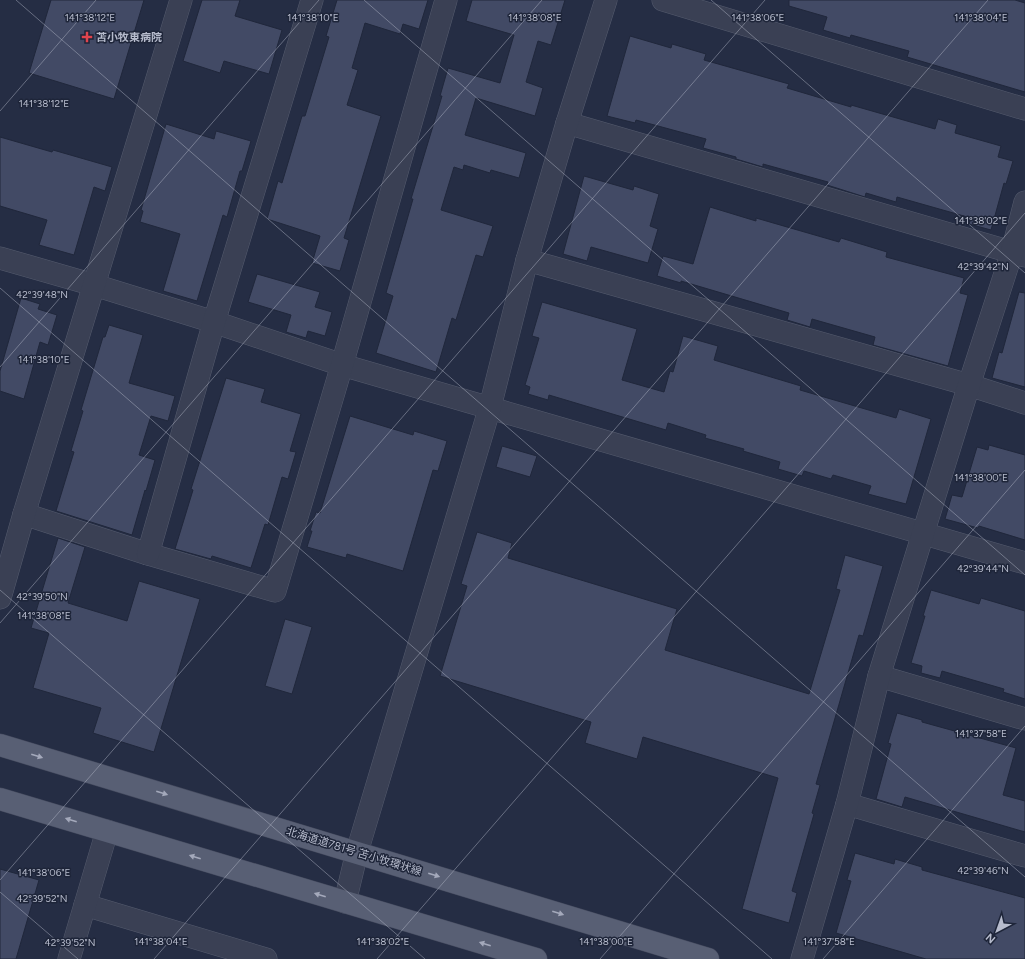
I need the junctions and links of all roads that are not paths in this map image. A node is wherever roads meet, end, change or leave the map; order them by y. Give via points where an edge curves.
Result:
1 (181, 0) edge
2 (312, 0) edge
3 (446, 0) edge
4 (606, 0) edge
5 (663, 0) edge
6 (1025, 109) edge
7 (568, 123) junction
8 (1025, 202) edge
9 (1018, 254) edge
10 (0, 258) edge
11 (527, 260) junction
12 (94, 285) junction
13 (214, 322) junction
14 (342, 365) junction
15 (968, 385) junction
16 (1025, 403) edge
17 (490, 407) junction
18 (24, 514) junction
19 (924, 534) junction
20 (148, 554) junction
21 (1025, 563) edge
22 (0, 598) edge
23 (879, 676) junction
24 (1025, 719) edge
25 (0, 745) edge
26 (0, 799) edge
27 (847, 804) junction
28 (107, 831) junction
29 (357, 852) junction
30 (1025, 856) edge
31 (345, 902) junction
32 (85, 905) junction
33 (506, 955) edge
34 (69, 959) edge
35 (266, 959) edge
36 (536, 959) edge
37 (708, 959) edge
38 (802, 959) edge

1 - 12 street
2 - 13 street
3 - 14 street
4 - 7 street
5 - 6 street
7 - 9 street
7 - 11 street
8 - 9 street
9 - 15 street
10 - 12 street
11 - 15 street
11 - 17 street
12 - 13 street
12 - 18 street
13 - 14 street
13 - 20 street
14 - 17 street
14 - 20 street via 275,591
15 - 16 street
15 - 19 street
17 - 19 street
17 - 29 street
18 - 20 street
18 - 22 street
19 - 21 street
19 - 23 street
23 - 24 street
23 - 27 street
25 -> 29 main road, 北海道道781号 苫小牧環状線
28 -> 26 main road
27 - 30 street
27 - 38 street
31 -> 28 main road
28 - 32 street
29 - 31 street
29 -> 37 main road, 北海道道781号 苫小牧環状線
33 -> 31 main road
32 - 34 street
32 - 35 street
33 - 36 main road

